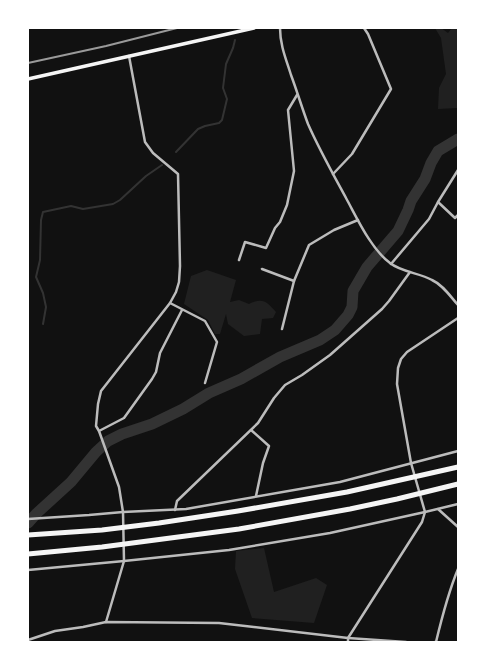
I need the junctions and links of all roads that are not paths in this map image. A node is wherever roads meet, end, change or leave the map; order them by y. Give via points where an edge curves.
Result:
1 (254, 28) edge
2 (280, 28) edge
3 (364, 28) edge
4 (129, 56) junction
5 (28, 79) edge
6 (298, 94) junction
7 (458, 170) edge
8 (333, 174) junction
9 (438, 202) junction
10 (458, 215) edge
11 (358, 220) junction
12 (239, 260) dead end
13 (390, 264) junction
14 (262, 269) dead end
15 (410, 272) junction
16 (294, 282) junction
17 (170, 303) junction
18 (458, 305) edge
19 (182, 310) junction
20 (458, 318) edge
21 (282, 329) dead end
22 (205, 383) dead end
23 (251, 430) junction
24 (99, 431) junction
25 (458, 451) edge
26 (411, 463) junction
27 (458, 467) edge
28 (458, 484) edge
29 (256, 496) junction
30 (458, 504) edge
31 (438, 509) junction
32 (175, 510) junction
33 (123, 512) junction
34 (425, 512) junction
35 (28, 519) edge
36 (458, 527) edge
37 (29, 535) edge
38 (28, 554) edge
39 (124, 561) junction
40 (458, 569) edge
41 (28, 570) edge
42 (106, 622) junction
43 (28, 640) edge
44 (348, 640) edge
45 (406, 642) edge
46 (435, 642) edge

1 - 4 main road
2 - 6 street via 280,39
3 - 8 street via 391,89 352,154
4 - 5 main road
4 - 17 street via 145,142 153,153 178,174 180,266 179,282
6 - 8 street via 308,124
6 - 12 street via 288,110 294,171 288,205 266,248 245,242
7 - 9 street
8 - 11 street
9 - 10 street via 455,218
9 - 13 street via 429,219
11 - 13 street via 374,246
11 - 16 street via 309,245
13 - 15 street
14 - 16 street
15 - 18 street via 432,279 445,289
15 - 23 street via 382,309 330,355 285,385
16 - 21 street
17 - 19 street
17 - 24 street via 101,391 96,426
19 - 22 street via 205,322 217,342
19 - 24 street via 160,353 152,379 124,418
20 - 26 street via 407,352 398,368 397,384
23 - 29 street via 269,446
23 - 32 street via 177,501
24 - 33 street via 119,487
25 - 26 street
26 - 29 street via 340,482
26 - 34 street
27 - 37 highway via 294,502 159,523
28 - 38 highway via 397,499 240,529
29 - 32 street
30 - 31 street
31 - 34 street
31 - 36 street
32 - 33 street
33 - 35 street
33 - 39 street
34 - 39 street via 330,533 229,550
34 - 44 street via 422,522
39 - 41 street
39 - 42 street
40 - 46 street
42 - 43 street via 55,631
42 - 44 street via 219,623
44 - 45 street

